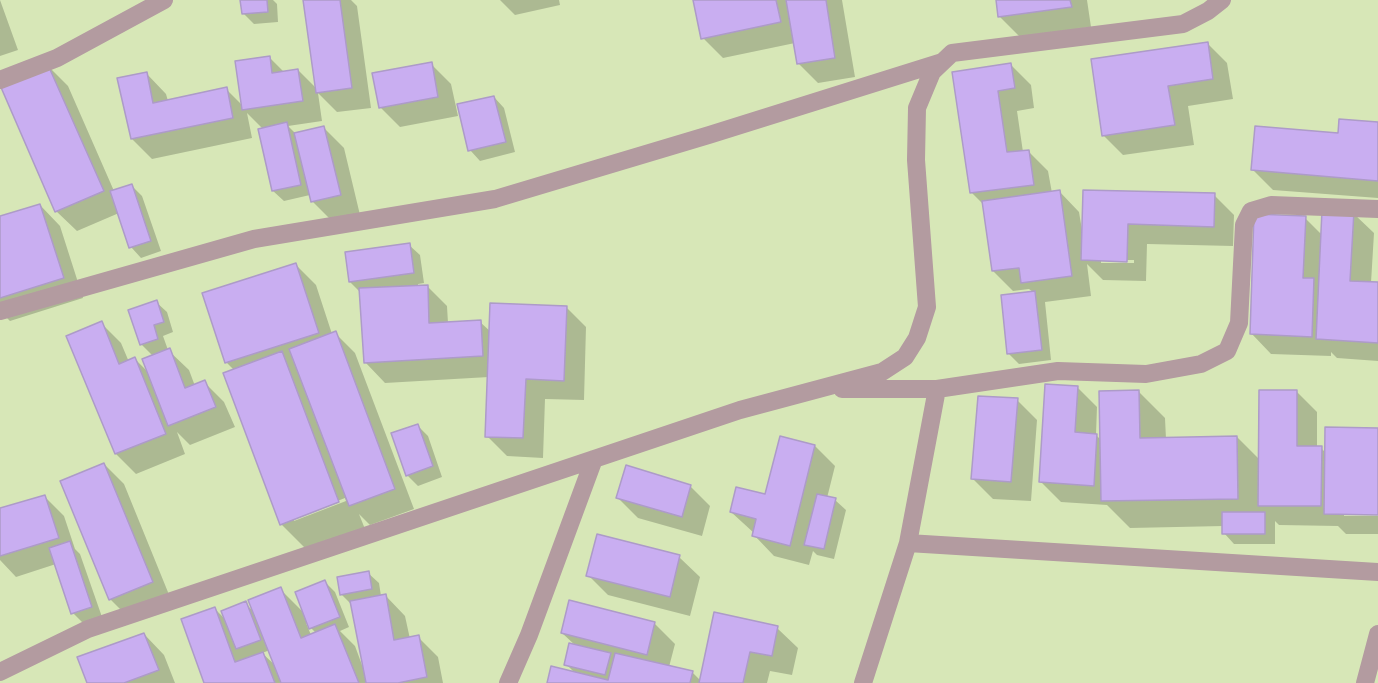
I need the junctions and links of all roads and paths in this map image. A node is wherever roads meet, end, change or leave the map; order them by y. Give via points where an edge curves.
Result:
1 (164, 0) edge
2 (1222, 0) edge
3 (942, 62) junction
4 (0, 80) edge
5 (1378, 209) edge
6 (0, 311) edge
7 (817, 389) junction
8 (937, 389) junction
9 (594, 459) junction
10 (908, 543) junction
11 (1378, 572) edge
12 (1378, 634) edge
13 (0, 672) edge
14 (508, 683) edge
15 (863, 683) edge
16 (1365, 683) edge

1 - 4 street via 57,58
2 - 3 street via 1183,24 952,53
3 - 6 street via 495,199 254,239
3 - 7 street via 932,72 917,108 916,160 927,307 917,338 905,357 882,372
5 - 8 street via 1271,205 1251,211 1244,225 1239,323 1227,351 1201,364 1146,374 1058,371
7 - 8 street
7 - 9 street via 740,410
8 - 10 street
9 - 13 street via 88,629
9 - 14 street
10 - 11 street
10 - 15 street
12 - 16 street

